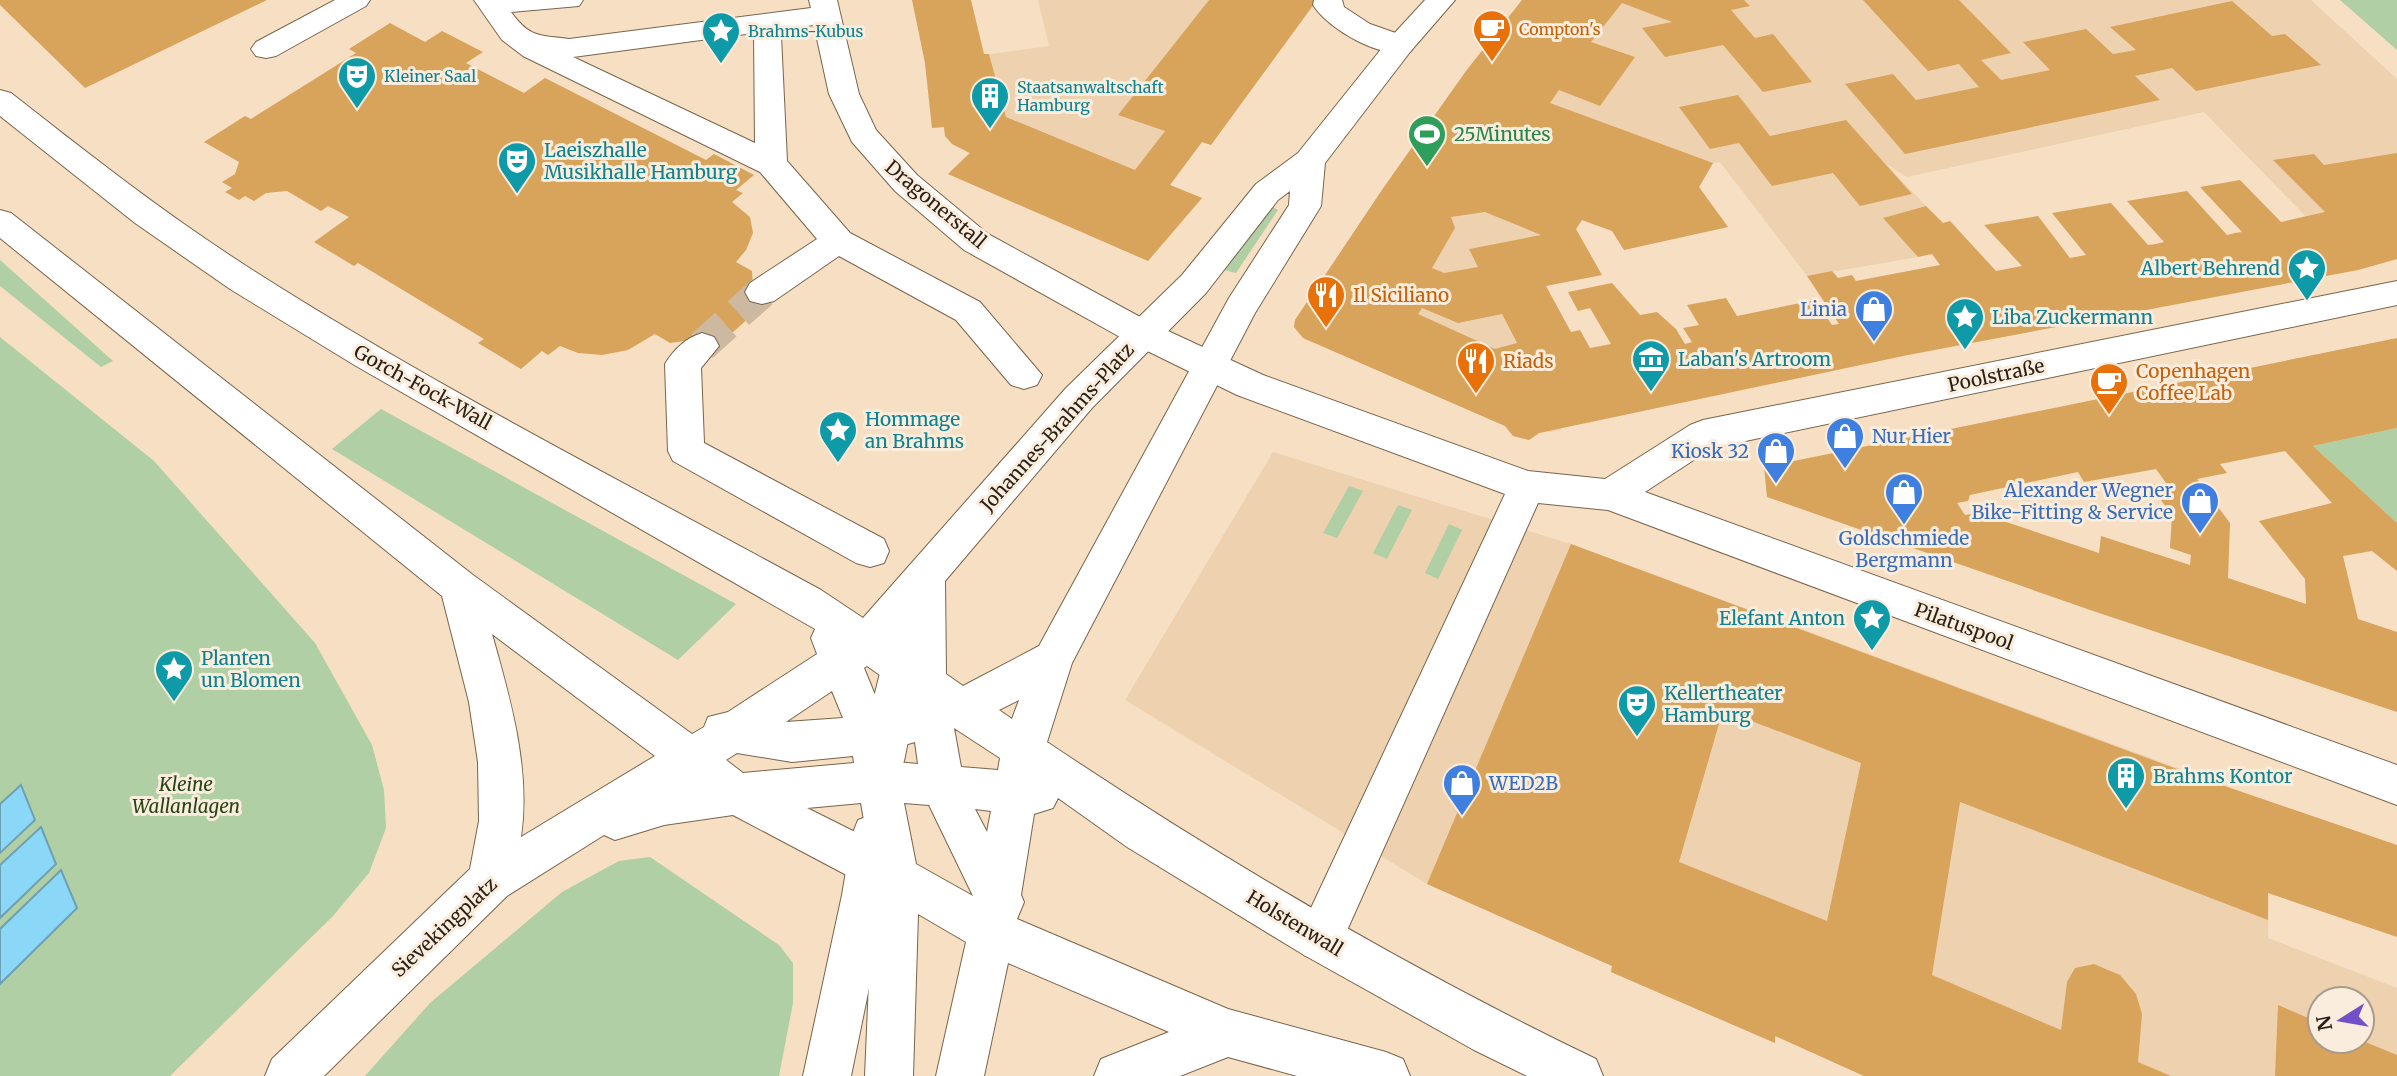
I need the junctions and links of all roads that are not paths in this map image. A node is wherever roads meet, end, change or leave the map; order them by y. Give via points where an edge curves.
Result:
1 (356, 0) edge
2 (489, 0) edge
3 (569, 0) edge
4 (1328, 0) edge
5 (1441, 0) edge
6 (825, 8) edge
7 (767, 36) dead end
8 (519, 39) junction
9 (1400, 45) junction
10 (266, 49) dead end
11 (0, 100) edge
12 (1309, 161) junction
13 (771, 164) junction
14 (0, 221) edge
15 (838, 242) junction
16 (762, 292) tunnel mouth
17 (2397, 293) edge
18 (1141, 333) junction
19 (702, 346) tunnel mouth
20 (1209, 367) junction
21 (1024, 375) dead end
22 (1527, 486) junction
23 (1610, 495) junction
24 (870, 551) dead end
25 (925, 580) junction
26 (458, 587) junction
27 (854, 652) junction
28 (1053, 659) junction
29 (930, 694) junction
30 (642, 720) junction
31 (733, 732) junction
32 (878, 732) junction
33 (1023, 750) junction
34 (690, 758) junction
35 (880, 780) junction
36 (2397, 785) edge
37 (943, 786) junction
38 (1014, 793) junction
39 (736, 794) junction
40 (1092, 797) junction
41 (562, 834) junction
42 (883, 870) junction
43 (491, 880) junction
44 (995, 914) junction
45 (1320, 939) junction
46 (1228, 1033) junction
47 (289, 1076) edge
48 (827, 1076) edge
49 (889, 1076) edge
50 (960, 1076) edge
51 (1118, 1076) edge
52 (1387, 1076) edge
53 (1579, 1076) edge

1 - 10 main road
2 - 3 main road via 519,5
2 - 8 main road
4 - 9 main road via 1335,17
5 - 9 main road
6 - 8 main road via 569,48
6 - 18 main road, Dragonerstall via 852,114 891,168 976,242
7 - 13 main road
8 - 13 main road
9 - 12 main road
11 - 27 main road, Gorch-Fock-Wall via 146,215 242,280 368,357 819,610
12 - 18 main road via 1267,192 1194,284
12 - 20 main road via 1304,206
13 - 15 main road
14 - 26 main road
15 - 16 main road
15 - 21 main road via 968,311
17 - 23 main road, Poolstraße via 1703,435
18 - 20 main road, Johannes-Brahms-Platz
18 - 25 main road, Johannes-Brahms-Platz via 1079,398
19 - 24 main road via 683,364 685,451
20 - 22 main road, Johannes-Brahms-Platz
20 - 28 main road
22 - 23 main road, Pilatuspool
22 - 45 main road
23 - 36 main road, Pilatuspool
25 - 27 main road, Johannes-Brahms-Platz
25 - 29 main road
26 - 30 main road
26 - 43 main road via 487,695 500,770 500,822
27 - 29 main road
27 - 31 main road, Johannes-Brahms-Platz
27 - 32 main road
28 - 29 main road via 1004,690
28 - 33 main road
29 - 32 main road
29 - 32 main road
29 - 33 main road
29 - 37 main road
30 - 31 main road
30 - 34 main road
31 - 32 main road via 789,742
31 - 34 main road, Johannes-Brahms-Platz
32 - 35 main road
33 - 38 main road
33 - 40 main road, Holstenwall
34 - 39 main road
34 - 41 main road, Sievekingplatz
35 - 37 main road
35 - 39 main road
35 - 42 main road
37 - 38 main road
37 - 44 main road
38 - 40 main road
38 - 44 main road
39 - 41 main road via 664,804
39 - 42 main road
40 - 45 main road, Holstenwall
41 - 43 main road, Sievekingplatz
42 - 44 main road
42 - 48 main road
42 - 49 main road
43 - 47 main road, Sievekingplatz
44 - 46 main road via 1041,954
44 - 50 main road
45 - 53 main road, Holstenwall
46 - 51 main road
46 - 52 main road

